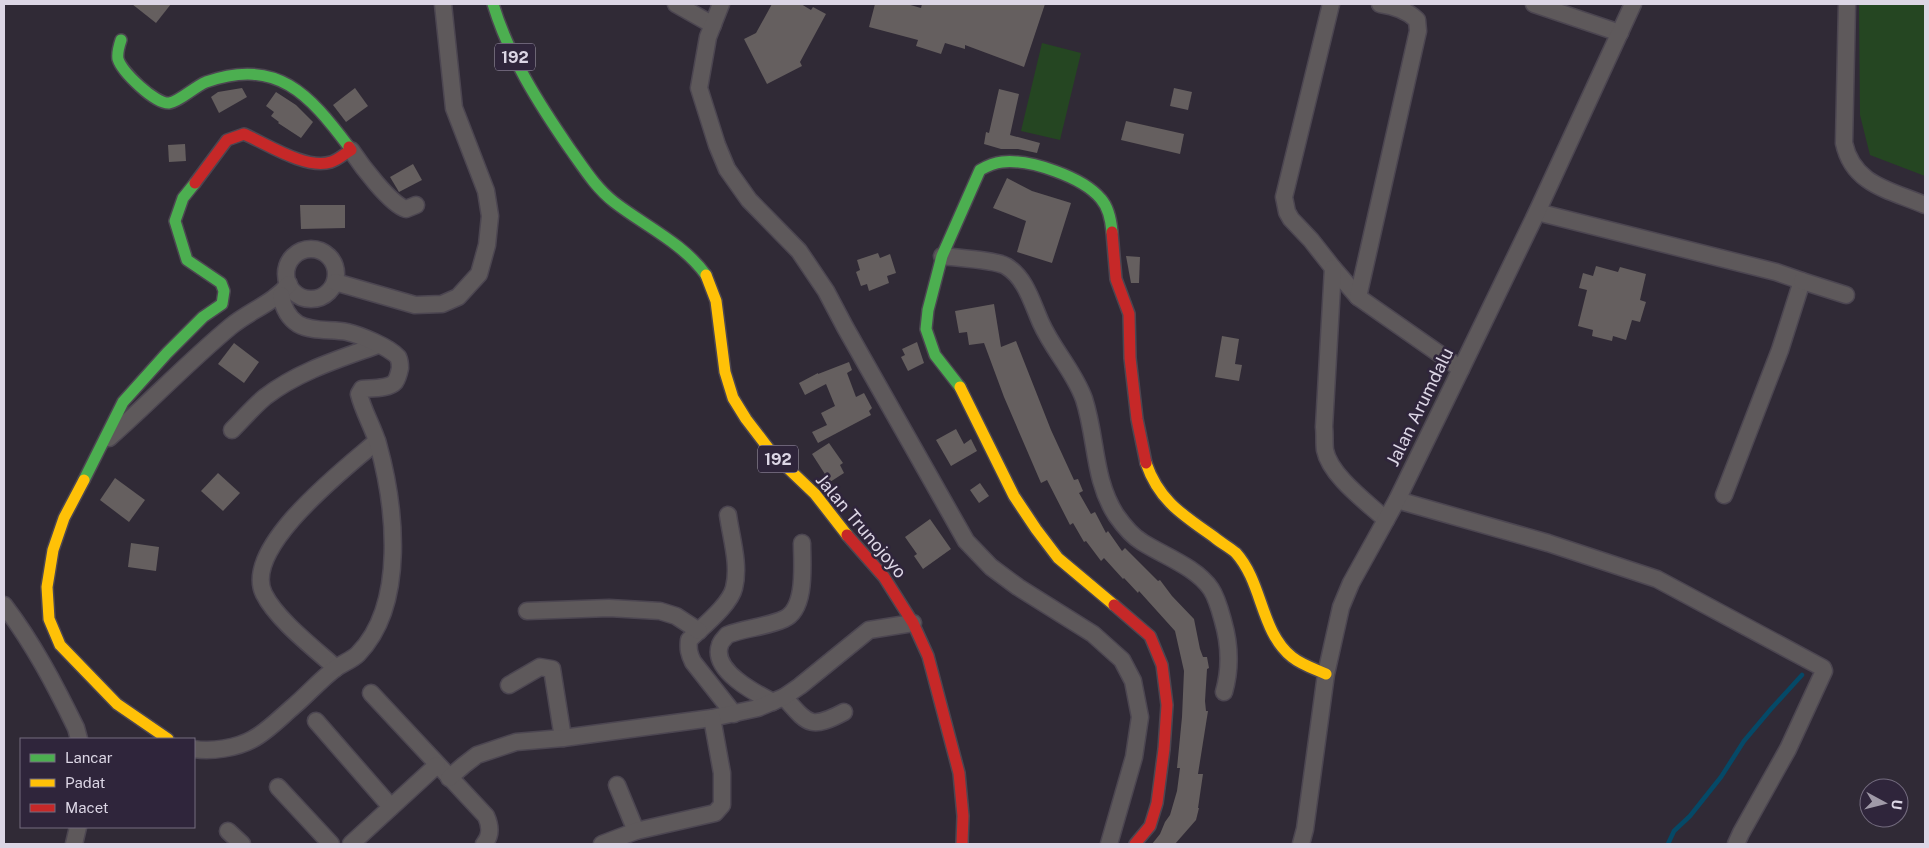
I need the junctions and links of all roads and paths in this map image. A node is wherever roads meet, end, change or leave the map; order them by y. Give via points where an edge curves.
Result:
1 (443, 4) edge
2 (493, 4) edge
3 (676, 4) edge
4 (720, 4) edge
5 (1331, 4) edge
6 (1380, 4) edge
7 (1534, 4) edge
8 (1633, 4) edge
9 (1847, 4) edge
10 (713, 25) junction
11 (1620, 33) junction
12 (120, 40) dead end
13 (351, 150) junction
14 (416, 205) dead end
15 (1925, 205) edge
16 (1537, 212) junction
17 (942, 256) junction
18 (1333, 268) junction
19 (1802, 281) junction
20 (335, 282) junction
21 (285, 290) junction
22 (1846, 295) dead end
23 (1358, 296) junction
24 (378, 345) junction
25 (1461, 369) junction
26 (232, 430) dead end
27 (377, 441) junction
28 (102, 444) junction
29 (1724, 495) dead end
30 (1397, 500) junction
31 (728, 514) dead end
32 (1386, 520) junction
33 (802, 543) dead end
34 (4, 605) edge
35 (527, 611) dead end
36 (913, 623) junction
37 (699, 631) junction
38 (336, 668) junction
39 (1326, 674) junction
40 (509, 685) dead end
41 (1224, 692) dead end
42 (371, 693) dead end
43 (778, 699) junction
44 (844, 712) dead end
45 (734, 714) junction
46 (712, 718) junction
47 (316, 721) dead end
48 (79, 738) edge
49 (167, 738) edge
50 (563, 738) junction
51 (195, 749) edge
52 (437, 765) junction
53 (449, 778) junction
54 (617, 785) dead end
55 (278, 787) dead end
56 (392, 806) junction
57 (78, 828) edge
58 (228, 831) dead end
59 (636, 831) junction
60 (74, 844) edge
61 (242, 844) edge
62 (331, 844) edge
63 (351, 844) edge
64 (484, 844) edge
65 (602, 844) edge
66 (962, 844) edge
67 (1109, 844) edge
68 (1135, 844) edge
69 (1301, 844) edge
70 (1736, 844) edge

1 - 20 street via 454,108 486,191 490,216 479,274 458,297 442,304 415,305
2 - 36 street, Jalan Trunojoyo / 192 via 502,33 541,108 594,184 605,196 690,255 706,274 716,301 725,372 733,398 772,453 815,494 884,577
3 - 10 street
4 - 10 street
5 - 18 street via 1284,197 1291,219
6 - 23 street via 1410,13 1417,20 1418,31
7 - 11 street
8 - 11 street, Jalan Arumdalu
9 - 15 street via 1844,143 1847,155 1856,171 1868,181
10 - 67 street via 699,88 716,145 727,169 749,200 798,251 826,290 966,541 998,572 1093,634 1122,660 1134,681 1140,717 1134,757
11 - 16 street, Jalan Arumdalu
12 - 13 street via 119,62 156,100 171,103 199,85 232,76 268,76 295,87
13 - 14 street via 394,202 406,209
13 - 28 street via 331,162 319,164 305,162 244,134 227,140 183,198 175,221 187,260 221,283 224,291 222,304 203,317 123,402
16 - 19 street
16 - 25 street, Jalan Arumdalu
17 - 39 street via 980,170 985,166 1001,161 1025,164 1084,183 1097,193 1109,214 1116,279 1129,314 1137,420 1146,464 1156,488 1182,516 1236,555 1253,582 1269,623 1286,651 1293,658
17 - 41 street via 1003,265 1015,272 1027,290 1048,338 1070,368 1083,398 1091,424 1100,482 1116,514 1141,542 1195,573 1214,594 1226,631 1230,658
17 - 68 street via 926,330 935,355 960,387 1014,496 1036,529 1058,558 1150,636 1162,665 1166,705 1157,803 1150,826
18 - 23 street
18 - 32 street via 1324,427 1326,452 1341,478
19 - 22 street
19 - 29 street via 1780,350
20 - 21 street via 322,296 312,299
20 - 21 street via 334,263 328,255 310,249 301,251 288,265
21 - 24 street via 287,315 298,324 346,332
21 - 28 street via 232,326
23 - 25 street
24 - 26 street via 290,380 264,398
24 - 27 street via 390,351 400,362 397,381 392,386 362,389 359,394
25 - 30 street, Jalan Arumdalu
27 - 38 street via 392,533 394,560 390,584 382,620 358,655
27 - 38 street via 315,494 294,517 272,546 262,578 263,592 273,609
28 - 49 street via 64,518 53,550 47,587 49,619 60,645 83,671 118,704
30 - 32 street, Jalan Arumdalu
30 - 70 street via 1656,578 1824,670 1788,749
31 - 37 street via 736,573 734,589
32 - 39 street, Jalan Arumdalu via 1341,607
33 - 43 street via 802,592 786,619 727,635 720,645 719,655 726,670 750,691
34 - 48 street via 40,659
35 - 37 street via 608,608 660,612 676,616
36 - 43 street via 869,630 800,686
36 - 66 street, Jalan Trunojoyo / 192 via 928,656 959,773
37 - 45 street via 689,640 689,655
38 - 51 street via 252,740 204,751
39 - 69 street, Jalan Arumdalu
40 - 50 street via 540,667 552,669
42 - 52 street
43 - 44 street via 818,724
43 - 45 street
45 - 46 street
46 - 50 street
46 - 59 street via 722,773 722,805 715,813
47 - 56 street
50 - 53 street via 497,747 477,756
52 - 53 street
52 - 56 street
53 - 64 street via 486,816 490,830
54 - 59 street
55 - 62 street
56 - 63 street
57 - 60 street
58 - 61 street
59 - 65 street

